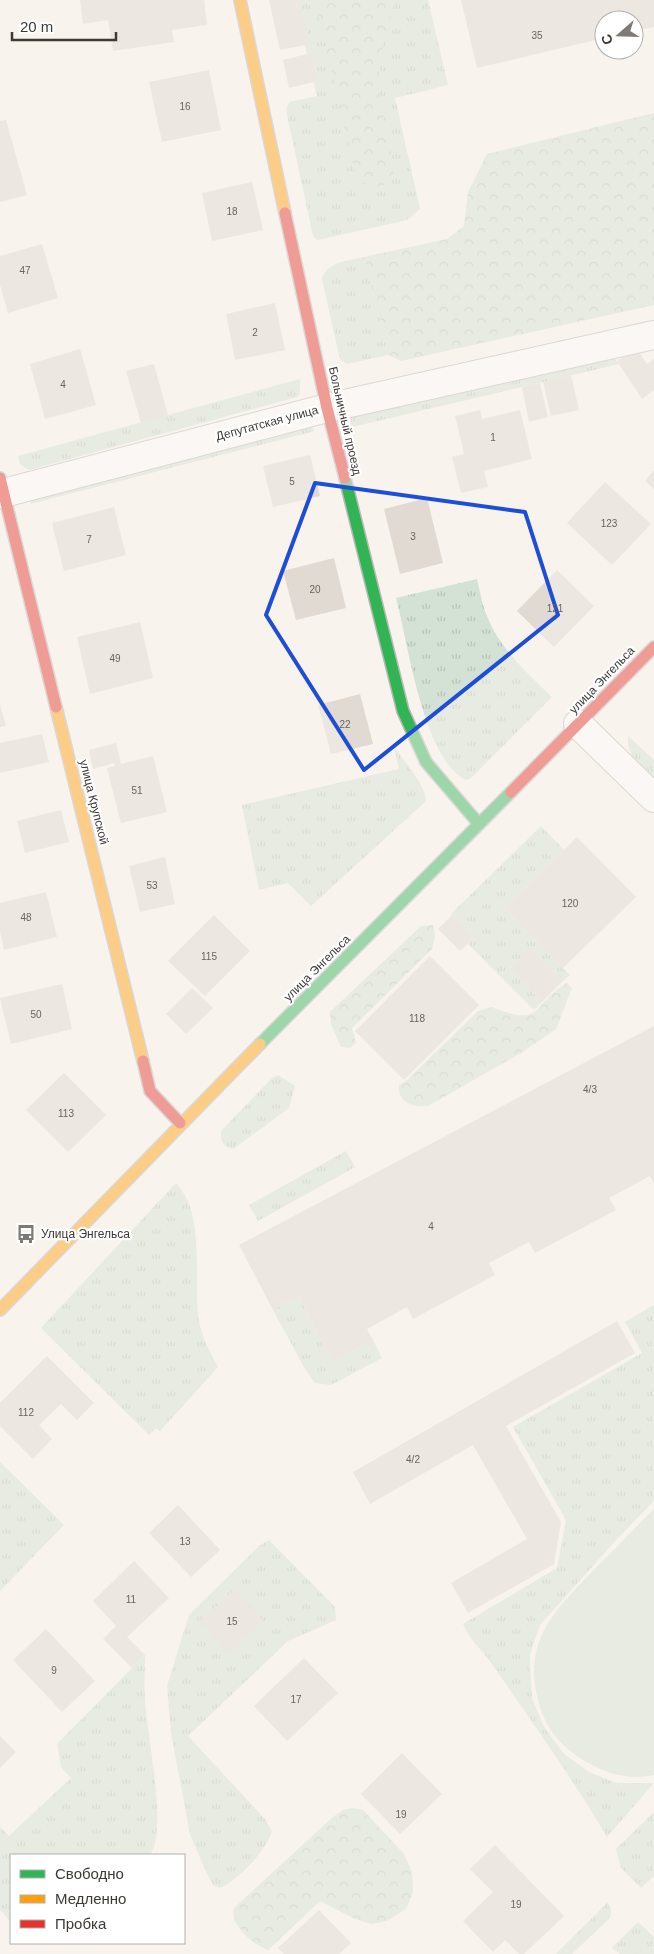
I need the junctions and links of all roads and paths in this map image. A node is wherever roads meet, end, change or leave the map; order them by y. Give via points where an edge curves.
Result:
1 (240, 0) edge
2 (654, 335) edge
3 (326, 408) junction
4 (1, 488) edge
5 (654, 647) edge
6 (578, 724) junction
7 (654, 798) edge
8 (480, 824) junction
9 (180, 1123) junction
10 (0, 1310) edge

1 - 3 street, Больничный проезд
2 - 3 street, Депутатская улица
3 - 4 street, Депутатская улица
3 - 8 street, Больничный проезд via 403,711 426,762
4 - 9 street, улица Крупской via 150,1091
5 - 6 street, улица Энгельса
6 - 7 street
6 - 8 street, улица Энгельса
8 - 9 street, улица Энгельса
9 - 10 street, улица Энгельса

